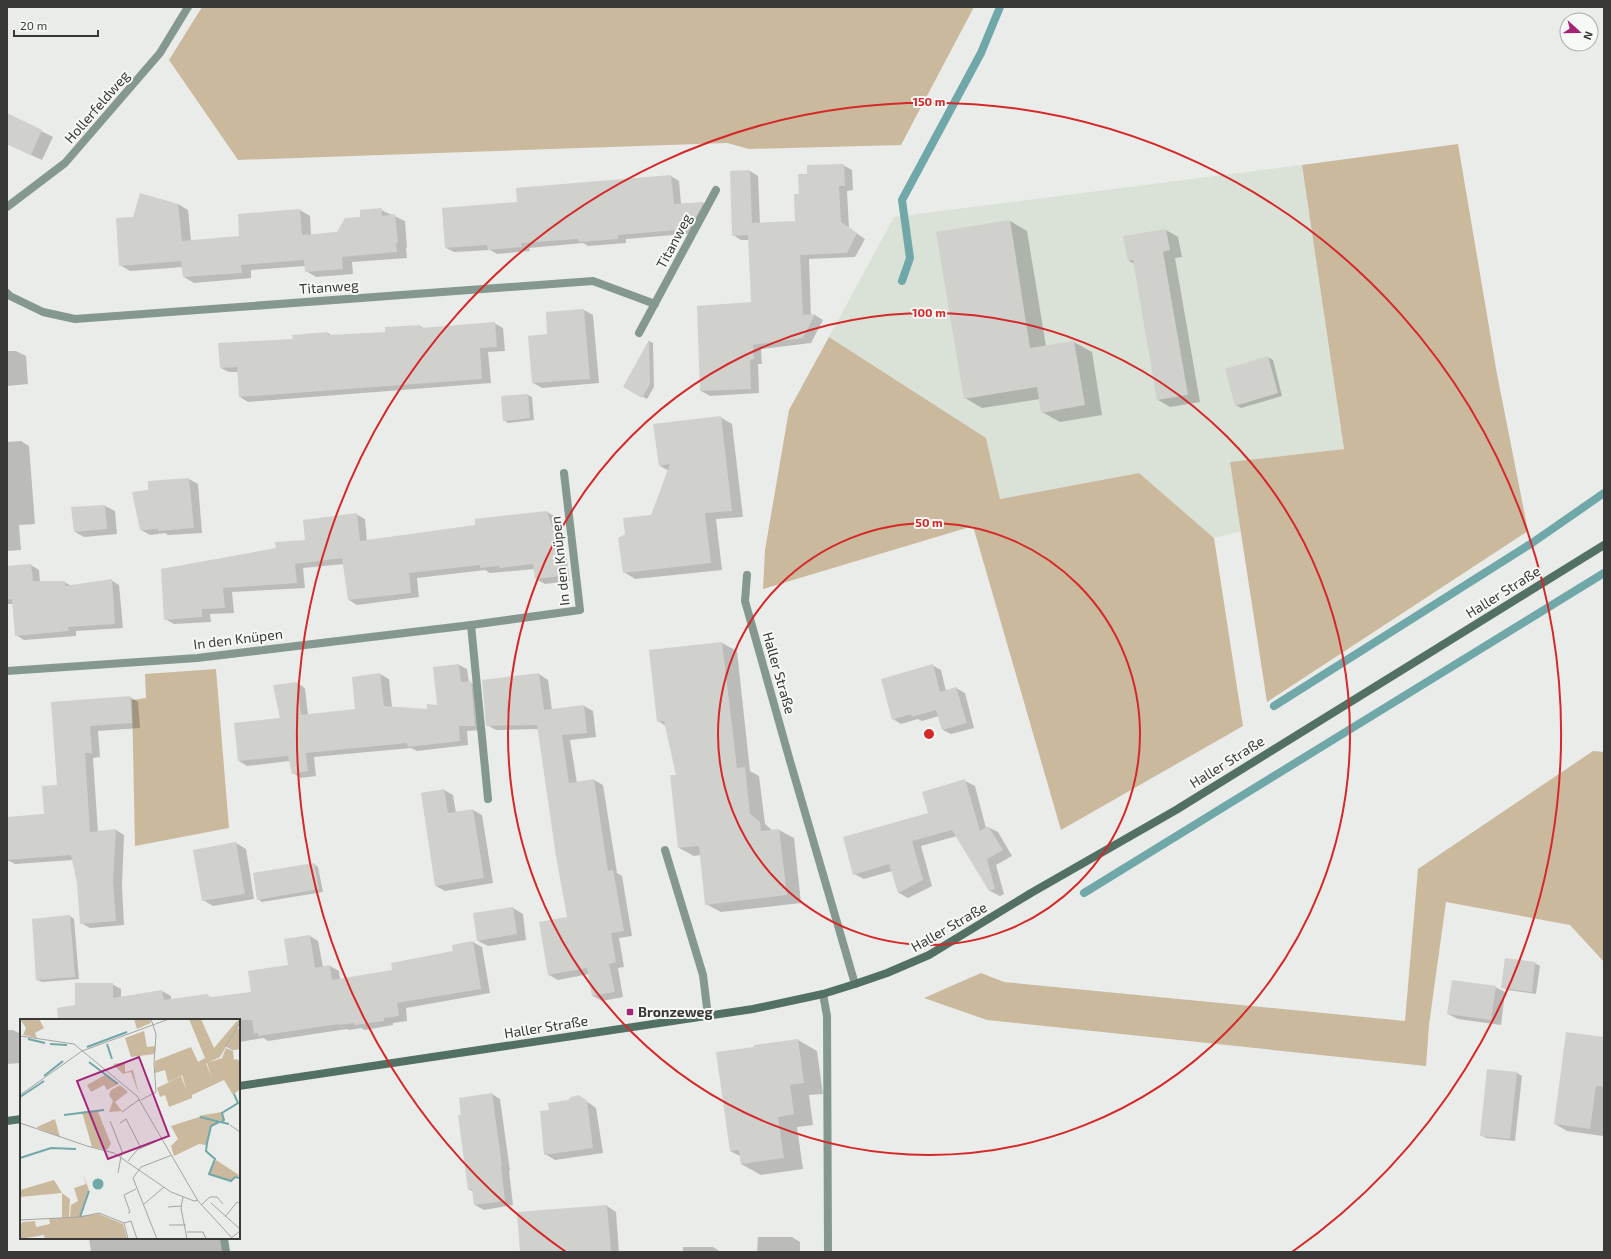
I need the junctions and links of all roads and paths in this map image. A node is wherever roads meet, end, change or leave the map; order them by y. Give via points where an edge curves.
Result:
1 (188, 7) edge
2 (716, 190) dead end
3 (7, 207) edge
4 (7, 293) edge
5 (655, 304) junction
6 (639, 334) dead end
7 (564, 473) dead end
8 (1604, 545) edge
9 (747, 575) dead end
10 (471, 625) junction
11 (7, 671) edge
12 (488, 798) dead end
13 (665, 850) dead end
14 (855, 984) junction
15 (823, 994) junction
16 (708, 1016) junction
17 (240, 1086) edge
18 (20, 1119) edge
19 (7, 1121) edge
20 (224, 1239) edge
21 (226, 1252) edge
22 (828, 1252) edge

1 - 3 street, Hollerfeldweg via 160,53 65,163
2 - 5 street, Titanweg
4 - 5 street, Titanweg via 43,312 75,319 593,281
5 - 6 street, Titanweg
7 - 10 street, In den Knüpen via 580,610
8 - 14 street, Haller Straße via 1176,810 1031,893 964,935 929,955
9 - 14 street, Haller Straße via 745,601
10 - 11 street, In den Knüpen via 197,658
10 - 12 street
13 - 16 street via 703,975
14 - 15 street, Haller Straße
15 - 16 street, Haller Straße
15 - 22 street via 827,1016
16 - 17 street, Haller Straße
18 - 19 street
20 - 21 street

